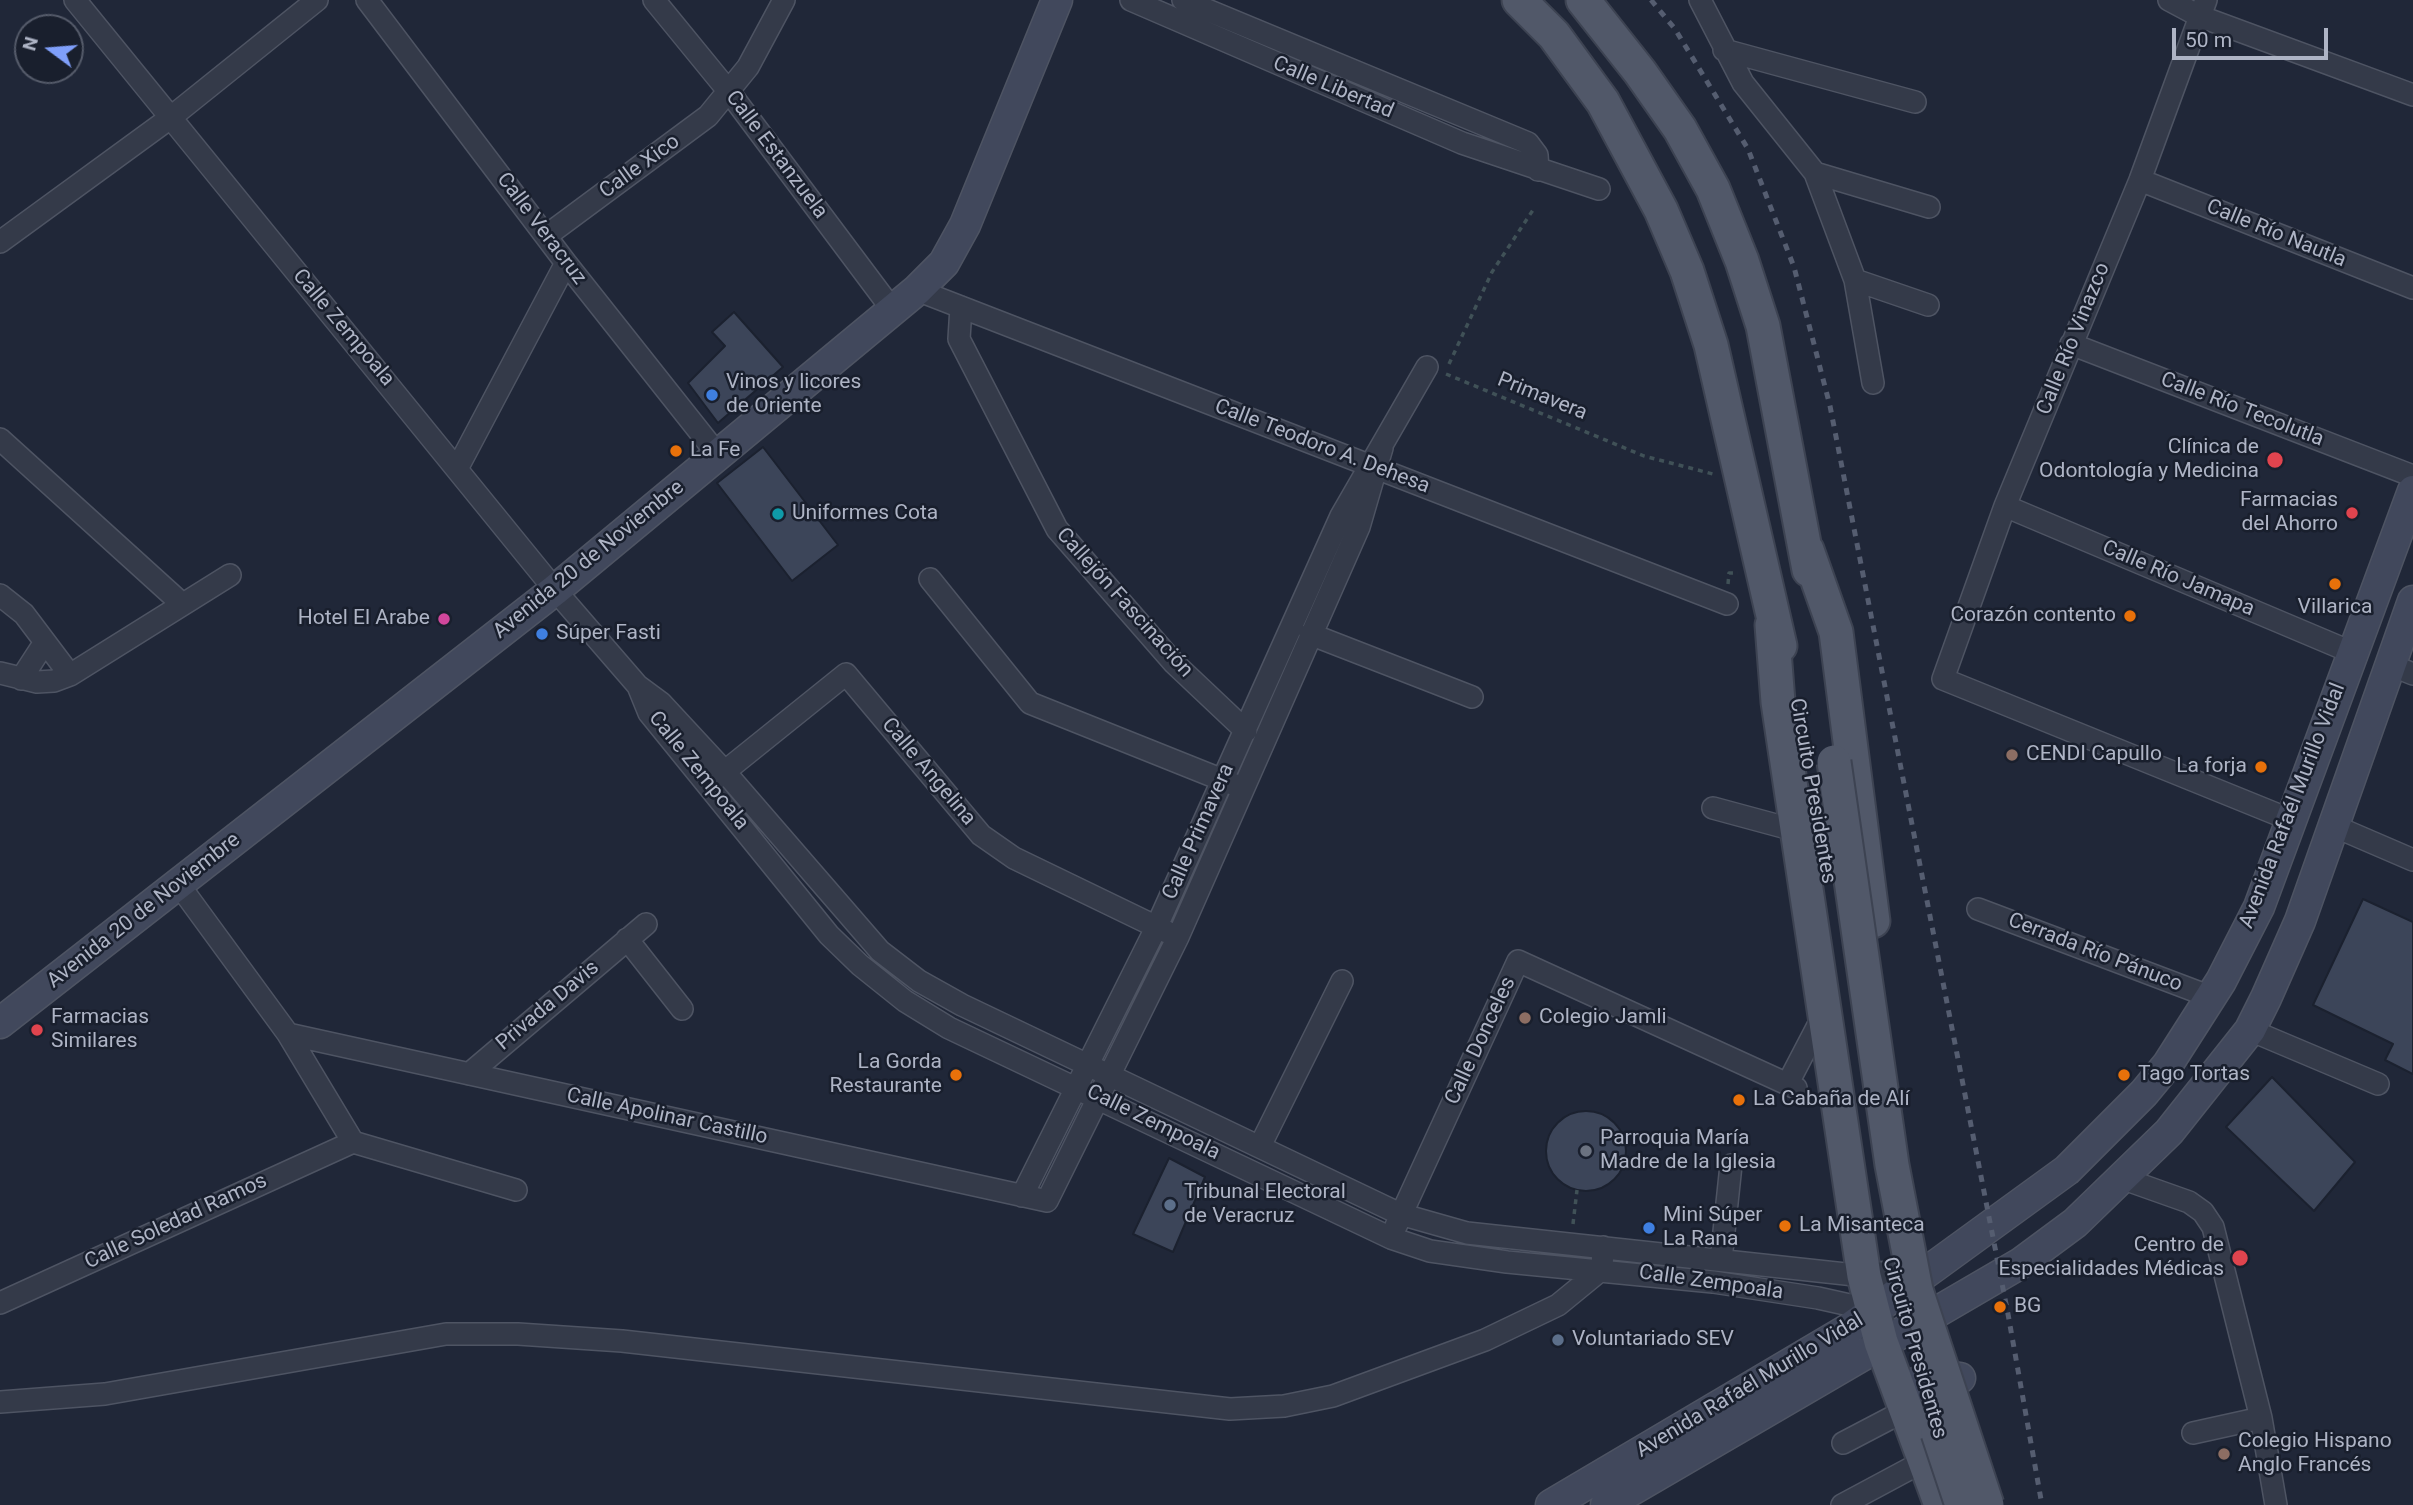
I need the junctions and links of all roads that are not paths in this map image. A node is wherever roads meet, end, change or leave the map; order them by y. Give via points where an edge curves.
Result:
1 (75, 0) edge
2 (317, 0) edge
3 (367, 0) edge
4 (654, 0) edge
5 (784, 0) edge
6 (1057, 0) edge
7 (1183, 0) edge
8 (1520, 0) edge
9 (1583, 0) edge
10 (1700, 0) edge
11 (2169, 0) edge
12 (1134, 1) edge
13 (2202, 8) edge
14 (1724, 50) junction
15 (730, 93) junction
16 (2413, 95) edge
17 (1915, 102) dead end
18 (170, 118) junction
19 (1538, 170) junction
20 (1815, 173) junction
21 (2140, 180) junction
22 (1599, 189) dead end
23 (1929, 207) dead end
24 (546, 236) junction
25 (0, 242) edge
26 (566, 263) junction
27 (1855, 280) junction
28 (2413, 288) edge
29 (917, 290) junction
30 (1928, 305) dead end
31 (961, 307) junction
32 (894, 312) junction
33 (2071, 344) junction
34 (1436, 370) road end
35 (1873, 383) dead end
36 (0, 439) edge
37 (718, 455) junction
38 (1376, 461) junction
39 (458, 467) junction
40 (2413, 476) edge
41 (2413, 491) edge
42 (2005, 506) junction
43 (1807, 550) junction
44 (230, 575) dead end
45 (930, 579) dead end
46 (555, 590) junction
47 (0, 595) edge
48 (2413, 601) edge
49 (181, 603) junction
50 (1727, 604) dead end
51 (1772, 625) junction
52 (1310, 634) junction
53 (45, 642) junction
54 (2351, 652) junction
55 (2402, 669) edge
56 (70, 675) junction
57 (10, 676) edge
58 (1472, 697) dead end
59 (1246, 731) junction
60 (1823, 767) junction
61 (717, 778) junction
62 (1222, 781) junction
63 (1244, 788) junction
64 (1713, 808) dead end
65 (2291, 820) junction
66 (2334, 827) junction
67 (1798, 831) junction
68 (2413, 860) edge
69 (178, 885) junction
70 (1978, 909) dead end
71 (646, 924) dead end
72 (1156, 928) junction
73 (1178, 937) junction
74 (626, 939) junction
75 (1342, 981) dead end
76 (2211, 997) junction
77 (681, 1009) dead end
78 (1826, 1010) junction
79 (0, 1023) edge
80 (2250, 1030) junction
81 (288, 1034) junction
82 (1087, 1062) junction
83 (1109, 1073) junction
84 (469, 1074) junction
85 (2378, 1084) dead end
86 (1077, 1086) junction
87 (1098, 1097) junction
88 (1897, 1112) junction
89 (1841, 1122) junction
90 (353, 1142) junction
91 (1260, 1146) junction
92 (1731, 1165) dead end
93 (2124, 1179) junction
94 (516, 1190) dead end
95 (1023, 1196) junction
96 (1046, 1200) joint
97 (1400, 1214) junction
98 (1391, 1238) junction
99 (1603, 1247) junction
100 (1721, 1259) junction
101 (1602, 1269) junction
102 (1927, 1270) junction
103 (1864, 1276) junction
104 (0, 1303) edge
105 (1939, 1308) junction
106 (1872, 1310) junction
107 (1881, 1342) junction
108 (1959, 1378) junction
109 (1756, 1400) junction
110 (0, 1402) edge
111 (1904, 1403) junction
112 (2260, 1418) junction
113 (2193, 1433) dead end
114 (1843, 1443) dead end
115 (1926, 1460) junction
116 (1551, 1505) edge
117 (1606, 1505) edge
118 (1842, 1505) edge
119 (1941, 1505) edge
120 (1962, 1505) edge
121 (1987, 1505) edge
122 (2004, 1505) edge
123 (2276, 1505) edge

1 - 18 street, Calle Zempoala
2 - 18 street
3 - 24 street, Calle Veracruz
4 - 15 street, Calle Estanzuela
5 - 15 street, Calle Xico
6 - 29 main road, Avenida 20 de Noviembre via 965,225 944,264
7 - 19 street, Calle Libertad via 1528,142 1537,155
8 - 51 main road, Circuito Presidentes via 1554,35 1602,102 1661,210 1687,271 1711,345
9 - 43 main road, Circuito Presidentes via 1680,130 1713,189 1763,326
10 - 14 street
11 - 13 street
12 - 19 street, Calle Libertad via 1462,143
13 - 16 street
13 - 21 street, Calle Río Vinazco
14 - 17 street
14 - 20 street via 1742,83
15 - 24 street, Calle Xico via 708,117
15 - 32 street, Calle Estanzuela
18 - 25 street
18 - 39 street, Calle Zempoala
19 - 22 street, Calle Libertad
20 - 23 street
20 - 27 street
21 - 28 street, Calle Río Nautla
21 - 33 street, Calle Río Vinazco
24 - 26 street, Calle Veracruz
26 - 37 street, Calle Veracruz
26 - 39 street
27 - 30 street
27 - 35 street
29 - 31 street, Calle Teodoro A. Dehesa
29 - 32 main road, Avenida 20 de Noviembre
31 - 38 street, Calle Teodoro A. Dehesa
31 - 59 street, Callejón Fascinación via 959,339 1057,530 1174,663
32 - 37 main road, Avenida 20 de Noviembre
33 - 40 street, Calle Río Tecolutla
33 - 42 street, Calle Río Vinazco
34 - 38 street
36 - 49 street
37 - 46 main road, Avenida 20 de Noviembre
38 - 50 street, Calle Teodoro A. Dehesa
38 - 52 street, Calle Primavera via 1359,527
38 - 59 street, Calle Primavera via 1341,516
39 - 46 street, Calle Zempoala
41 - 54 main road, Avenida Rafaél Murillo Vidal
42 - 54 street, Calle Río Jamapa
42 - 65 street, Calle Río Vinazco via 1943,679
43 - 60 main road, Circuito Presidentes
43 - 88 main road via 1836,632
44 - 49 street
45 - 62 street via 1030,703
46 - 61 street, Calle Zempoala via 638,686 661,703
46 - 69 main road, Avenida 20 de Noviembre
47 - 53 street via 24,614
48 - 55 main road, Avenida Rafaél Murillo Vidal
49 - 56 street
51 - 60 main road, Circuito Presidentes
51 - 67 main road
52 - 58 street
52 - 63 street, Calle Primavera
53 - 56 street
53 - 57 street
54 - 65 main road, Avenida Rafaél Murillo Vidal
55 - 66 main road, Avenida Rafaél Murillo Vidal
56 - 57 street via 54,681
59 - 62 street, Calle Primavera
60 - 120 main road, Circuito Presidentes, bridge via 1886,1256 1909,1344
60 - 121 main road, Circuito Presidentes, bridge via 1909,1259
61 - 72 street, Calle Angelina via 846,674 981,835 1014,858
61 - 82 street, Calle Zempoala via 880,951 919,981
61 - 86 street, Calle Zempoala via 829,935 860,965 949,1028
62 - 63 street
62 - 72 street, Calle Primavera
63 - 73 street, Calle Primavera
64 - 67 street
65 - 76 main road, Avenida Rafaél Murillo Vidal via 2259,907
66 - 68 street
66 - 80 main road, Avenida Rafaél Murillo Vidal via 2300,921
67 - 78 main road
69 - 79 main road, Avenida 20 de Noviembre
69 - 81 street
70 - 76 street, Cerrada Río Pánuco
71 - 74 street, Privada Davis
72 - 73 street, Calle Angelina
72 - 82 street, Calle Primavera
73 - 83 street, Calle Primavera
74 - 77 street
74 - 84 street, Privada Davis
75 - 91 street
76 - 102 main road, Avenida Rafaél Murillo Vidal via 2168,1064 2119,1121 2067,1170
78 - 89 main road
78 - 97 street, Calle Donceles via 1792,1085 1518,961
80 - 85 street
80 - 93 main road, Avenida Rafaél Murillo Vidal via 2169,1132
81 - 84 street, Calle Apolinar Castillo
81 - 90 street
82 - 83 street, Calle Zempoala
82 - 86 street, Calle Primavera
83 - 87 street, Calle Primavera
83 - 91 street, Calle Zempoala
84 - 95 street, Calle Apolinar Castillo
86 - 87 street, Calle Zempoala
86 - 95 street, Calle Primavera
87 - 96 street, Calle Primavera
87 - 98 street, Calle Zempoala
88 - 89 main road via 1887,1130 1878,1135 1857,1135
88 - 102 main road
89 - 103 main road
90 - 94 street
90 - 104 street, Calle Soledad Ramos
91 - 97 street, Calle Zempoala
92 - 100 street
93 - 105 main road, Avenida Rafaél Murillo Vidal via 2021,1263
93 - 112 street via 2189,1202 2213,1227
95 - 96 street, Calle Apolinar Castillo
97 - 98 street, Calle Donceles
97 - 99 street, Calle Zempoala via 1467,1233
98 - 101 street, Calle Zempoala via 1461,1256
99 - 100 street, Calle Zempoala
99 - 101 street
100 - 103 street, Calle Zempoala
101 - 106 street, Calle Zempoala via 1713,1282
101 - 110 street via 1558,1305 1485,1340 1333,1396 1284,1406 1230,1409 622,1340 518,1334 446,1334 105,1394
102 - 103 street, Calle Zempoala
102 - 105 main road
102 - 106 main road, Avenida Rafaél Murillo Vidal
103 - 106 main road
105 - 106 street, Calle Zempoala
105 - 107 main road, Avenida Rafaél Murillo Vidal
105 - 108 main road
106 - 107 main road
106 - 109 main road, Avenida Rafaél Murillo Vidal
107 - 109 main road, Avenida Rafaél Murillo Vidal
107 - 111 main road
108 - 111 main road via 1940,1375 1918,1382
108 - 122 main road
109 - 116 main road, Avenida Rafaél Murillo Vidal
109 - 117 main road, Avenida Rafaél Murillo Vidal
111 - 114 street
111 - 115 main road
112 - 113 street
112 - 123 street
115 - 118 street
115 - 119 main road

